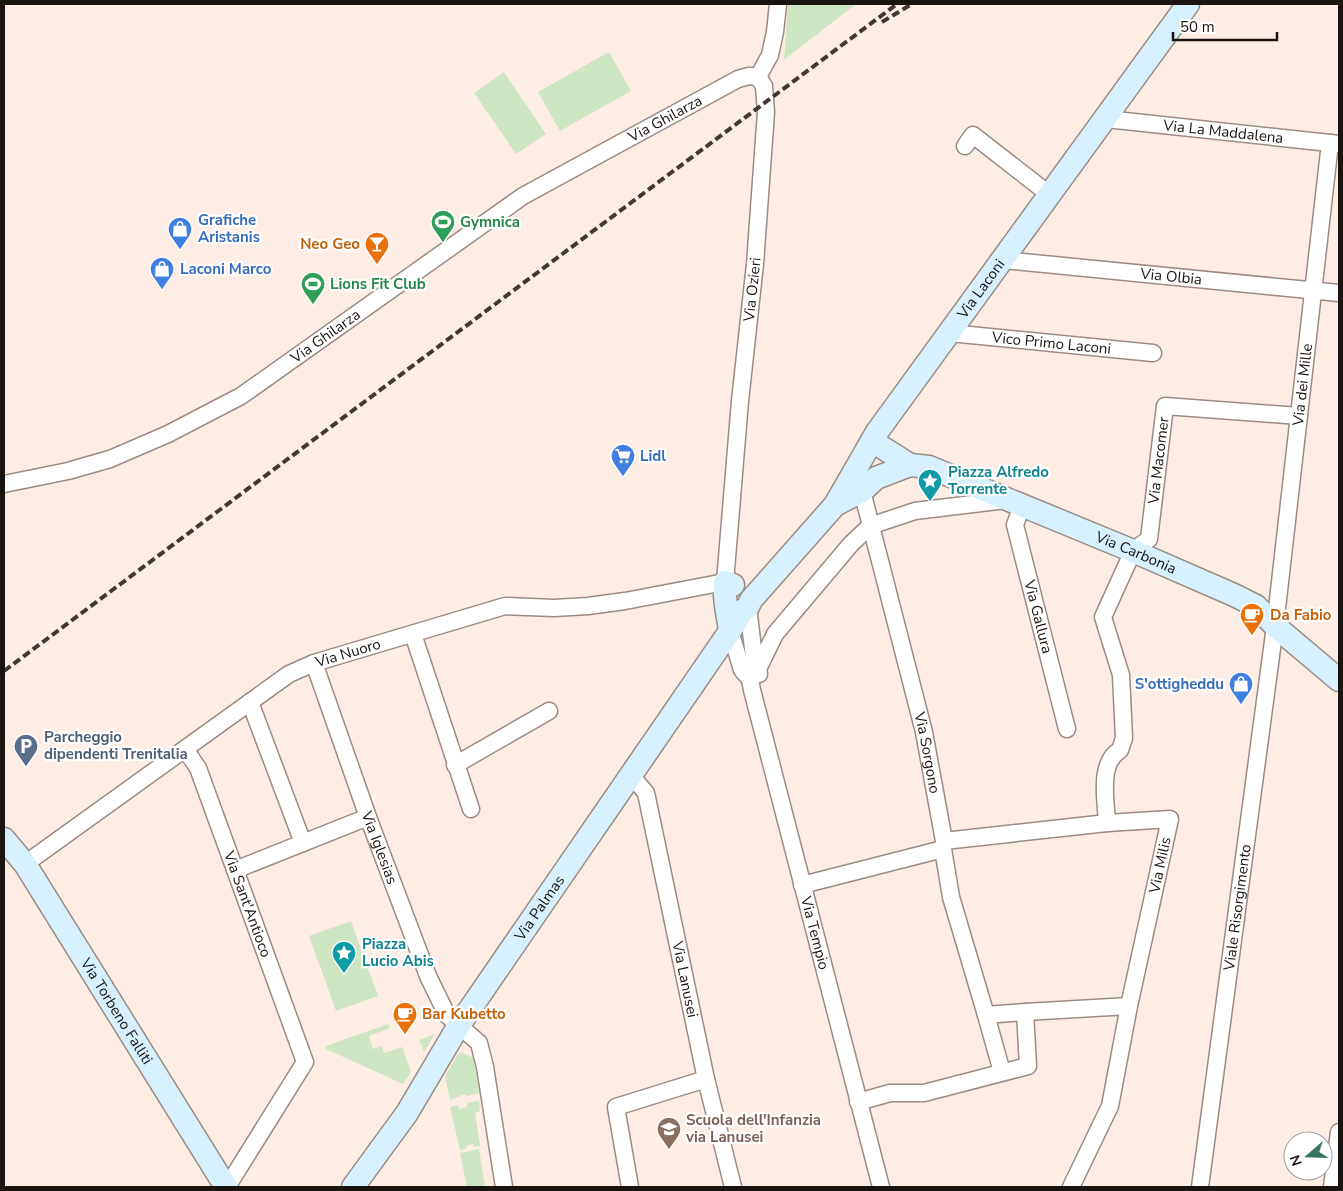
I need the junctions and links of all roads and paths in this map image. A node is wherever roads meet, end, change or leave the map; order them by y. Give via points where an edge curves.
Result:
1 (778, 4) edge
2 (1188, 4) edge
3 (758, 77) junction
4 (1106, 118) junction
5 (1334, 144) edge
6 (965, 146) dead end
7 (1050, 195) junction
8 (1003, 260) junction
9 (1313, 290) junction
10 (1339, 293) edge
11 (950, 333) junction
12 (1153, 353) dead end
13 (1299, 416) junction
14 (872, 442) junction
15 (910, 465) junction
16 (4, 484) edge
17 (862, 491) junction
18 (1015, 502) junction
19 (835, 506) junction
20 (870, 526) junction
21 (1133, 551) junction
22 (736, 596) junction
23 (1275, 626) junction
24 (730, 631) junction
25 (413, 634) junction
26 (314, 663) junction
27 (1339, 680) edge
28 (751, 684) junction
29 (250, 702) junction
30 (549, 711) dead end
31 (1067, 729) dead end
32 (185, 749) junction
33 (455, 766) junction
34 (631, 775) junction
35 (471, 809) dead end
36 (368, 817) junction
37 (1107, 823) junction
38 (4, 839) edge
39 (303, 843) junction
40 (943, 845) junction
41 (25, 864) junction
42 (235, 870) junction
43 (802, 885) junction
44 (1129, 1006) junction
45 (1025, 1012) junction
46 (986, 1015) junction
47 (460, 1025) junction
48 (1002, 1072) junction
49 (706, 1078) junction
50 (858, 1102) junction
51 (1339, 1132) edge
52 (227, 1187) edge
53 (353, 1187) edge
54 (504, 1187) edge
55 (630, 1187) edge
56 (732, 1187) edge
57 (881, 1187) edge
58 (1071, 1187) edge
59 (1200, 1187) edge
60 (1332, 1187) edge

1 - 3 street via 770,55
2 - 4 street, Via Laconi
3 - 16 street, Via Ghilarza via 738,79 523,196 242,396 110,459 68,472
3 - 22 street, Via Ozieri via 764,86 766,112 755,264 740,401
4 - 5 street, Via La Maddalena
4 - 7 street, Via Laconi
5 - 9 street, Via dei Mille
6 - 7 street via 973,135
7 - 8 street, Via Laconi
8 - 9 street, Via Olbia
8 - 11 street, Via Laconi
9 - 10 street, Via Olbia
9 - 13 street, Via dei Mille
11 - 12 street, Vico Primo Laconi
11 - 14 street, Via Laconi
13 - 21 street, Via Macomer via 1165,406 1149,539
13 - 23 street, Via dei Mille
14 - 15 street, Via Carbonia
14 - 19 street, Via Laconi
15 - 17 street via 876,478
15 - 18 street, Via Carbonia via 929,467
17 - 19 street
17 - 20 street, Via Sorgono
18 - 20 street via 915,511
18 - 21 street, Via Carbonia
18 - 31 street, Via Gallura via 1015,525
19 - 22 street, Via Laconi via 774,574
20 - 28 street via 775,634 758,669 762,688
20 - 40 street, Via Sorgono via 924,732
21 - 23 street, Via Carbonia via 1256,606
21 - 37 street via 1103,617 1121,675 1124,738 1120,750 1112,755 1105,774
22 - 24 street
22 - 25 street, Via Nuoro via 554,608 505,606
22 - 28 street, Via Tempio via 754,657
23 - 27 street, Via Carbonia
23 - 59 street, Viale Risorgimento
24 - 28 street, Via Tempio via 742,670
24 - 34 street, Via Palmas
25 - 26 street, Via Nuoro
25 - 33 street
26 - 29 street, Via Nuoro via 289,674
26 - 36 street, Via Iglesias
28 - 43 street, Via Tempio
29 - 32 street, Via Nuoro
29 - 39 street
30 - 33 street
32 - 41 street, Via Nuoro
32 - 42 street, Via Sant'Antioco via 198,768
33 - 35 street
34 - 47 street, Via Palmas
34 - 49 street, Via Lanusei via 646,793
36 - 39 street
36 - 47 street, Via Iglesias via 428,976 447,1015
37 - 40 street
37 - 44 street, Via Milis via 1170,819
38 - 41 street, Via Torbeno Falliti
39 - 42 street
40 - 43 street
40 - 46 street, Via Sorgono via 951,897
41 - 52 street, Via Torbeno Falliti
42 - 52 street, Via Sant'Antioco via 305,1062
43 - 50 street, Via Tempio
44 - 45 street
44 - 58 street, Via Milis via 1110,1106
45 - 46 street
45 - 48 street via 1028,1066
46 - 48 street, Via Sorgono
47 - 53 street, Via Palmas via 407,1113
47 - 54 street, Via Iglesias via 479,1043
48 - 50 street via 924,1093 890,1093
49 - 55 street via 616,1106
49 - 56 street, Via Lanusei
50 - 57 street, Via Tempio
51 - 60 street

